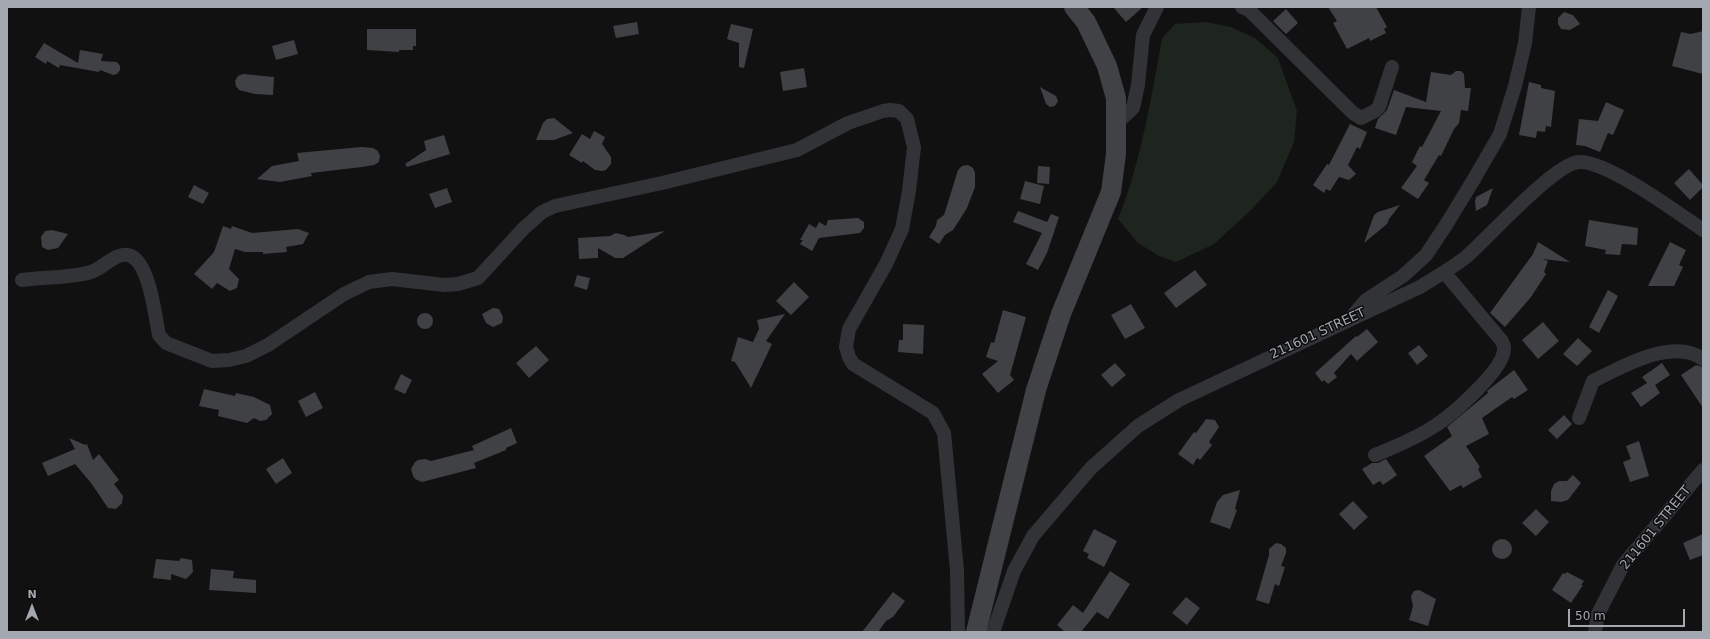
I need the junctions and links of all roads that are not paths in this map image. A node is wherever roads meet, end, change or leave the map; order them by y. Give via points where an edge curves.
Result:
1 (1074, 7) edge
2 (1156, 7) edge
3 (1242, 7) edge
4 (1529, 7) edge
5 (1392, 67) dead end
6 (1116, 124) junction
7 (1703, 230) edge
8 (1444, 272) junction
9 (22, 280) dead end
10 (1351, 318) junction
11 (1703, 359) edge
12 (1578, 418) dead end
13 (1375, 455) dead end
14 (1703, 470) edge
15 (958, 632) edge
16 (976, 632) edge
17 (993, 632) edge
18 (1595, 632) edge

1 - 6 street via 1086,22 1107,66 1116,98
2 - 6 street via 1143,35 1133,108
3 - 5 street via 1248,10 1353,114 1361,118 1379,107
4 - 10 street via 1525,43 1500,134 1478,173 1426,255 1403,276 1366,300
6 - 16 street via 1116,154 1111,192 1061,314 1036,390
7 - 8 street, 211601 STREET via 1604,168 1592,163 1570,163 1545,181 1466,257
8 - 10 street, 211601 STREET via 1420,287
8 - 13 street via 1501,340 1504,348 1502,356 1492,373 1455,411 1418,436
9 - 15 street via 85,273 101,268 119,255 130,255 136,258 143,268 159,335 166,343 212,361 229,360 246,356 268,345 344,294 369,282 392,278 451,285 478,278 523,229 542,212 555,206 662,184 797,150 848,123 883,111 899,111 907,120 914,147 902,229 886,264 849,329 846,347 853,364 933,413 942,428 957,570
10 - 17 street, 211601 STREET via 1179,400 1138,426 1091,468 1033,536 1014,571
11 - 12 street via 1693,353 1674,351 1654,354 1624,366 1593,381
14 - 18 street, 211601 STREET via 1622,565 1598,614

